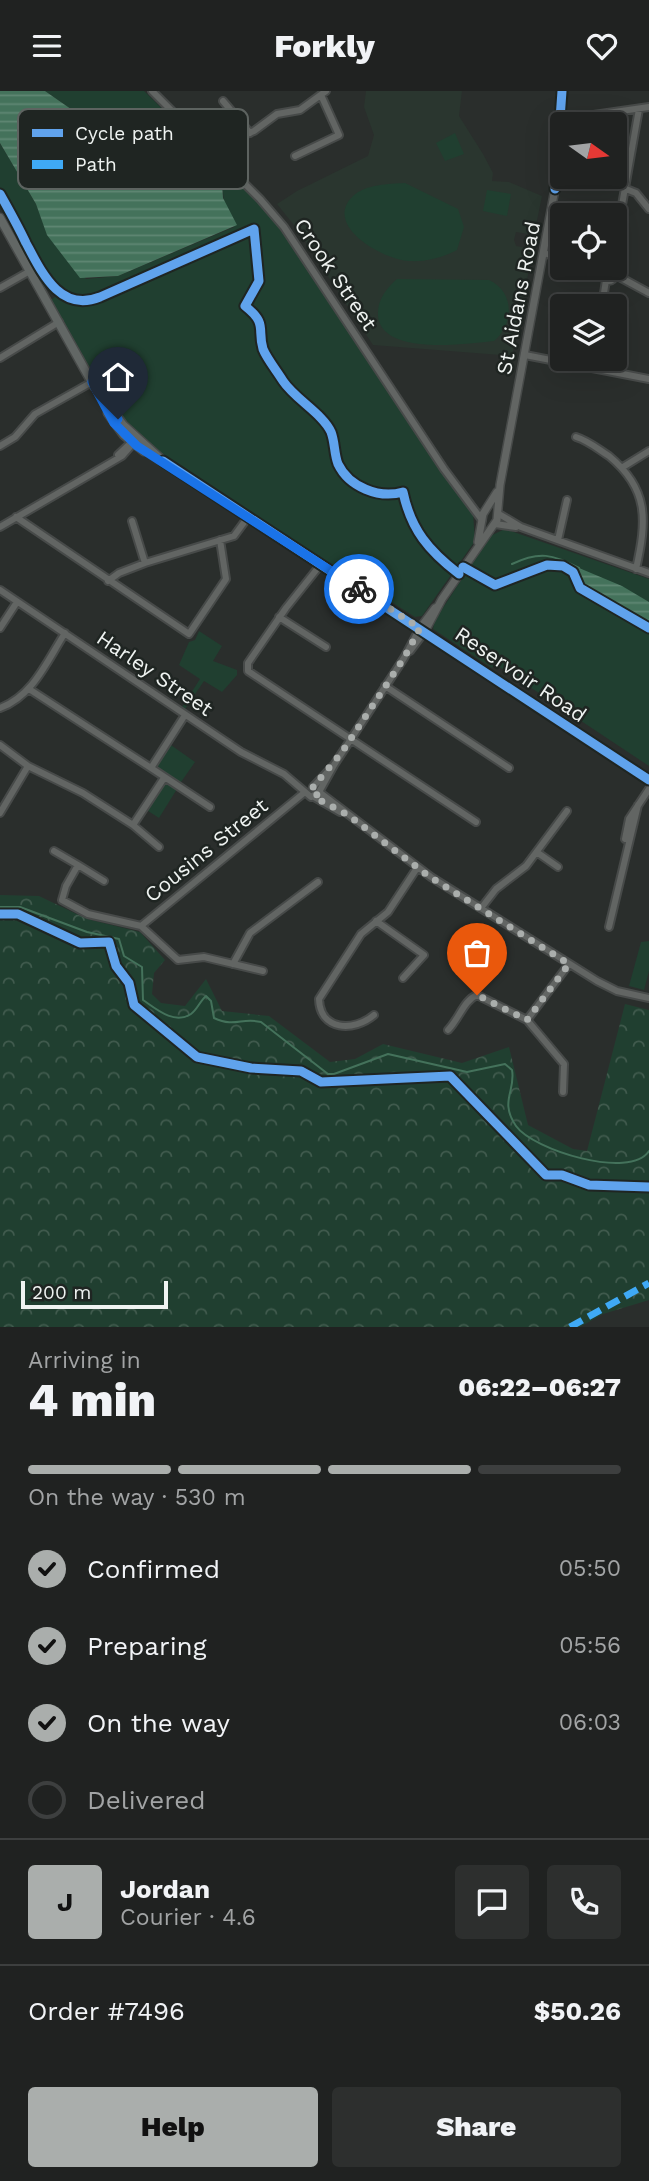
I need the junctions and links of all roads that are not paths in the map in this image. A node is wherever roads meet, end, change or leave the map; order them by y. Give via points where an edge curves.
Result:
1 (152, 91) edge
2 (564, 91) edge
3 (324, 93) edge
4 (222, 100) dead end
5 (649, 107) edge
6 (170, 109) edge
7 (230, 109) edge
8 (639, 109) junction
9 (560, 112) edge
10 (612, 112) edge
11 (248, 131) edge
12 (250, 133) joint
13 (294, 157) dead end
14 (627, 183) edge
15 (248, 188) edge
16 (554, 189) edge
17 (626, 189) joint
18 (623, 203) edge
19 (649, 209) edge
20 (0, 218) edge
21 (544, 253) junction
22 (550, 255) edge
23 (30, 271) junction
24 (623, 280) edge
25 (0, 288) edge
26 (649, 293) edge
27 (59, 322) junction
28 (525, 355) junction
29 (0, 358) edge
30 (550, 360) edge
31 (610, 371) edge
32 (649, 379) edge
33 (92, 382) junction
34 (576, 437) dead end
35 (134, 441) junction
36 (0, 446) edge
37 (649, 451) edge
38 (623, 467) junction
39 (500, 485) junction
40 (465, 497) junction
41 (567, 500) dead end
42 (487, 508) junction
43 (499, 513) junction
44 (647, 514) edge
45 (16, 517) junction
46 (248, 517) junction
47 (482, 520) junction
48 (132, 521) dead end
49 (495, 524) junction
50 (0, 527) edge
51 (521, 527) junction
52 (220, 540) junction
53 (558, 540) junction
54 (472, 554) junction
55 (145, 563) junction
56 (321, 564) junction
57 (636, 569) junction
58 (649, 573) edge
59 (108, 581) junction
60 (0, 590) edge
61 (17, 602) junction
62 (279, 617) junction
63 (0, 628) edge
64 (423, 629) junction
65 (65, 633) junction
66 (326, 647) dead end
67 (386, 686) junction
68 (29, 689) junction
69 (0, 708) edge
70 (186, 715) junction
71 (351, 739) junction
72 (0, 745) edge
73 (28, 766) junction
74 (150, 768) junction
75 (509, 768) dead end
76 (164, 778) junction
77 (649, 780) edge
78 (649, 789) edge
79 (312, 792) junction
80 (210, 807) dead end
81 (567, 811) dead end
82 (0, 813) edge
83 (476, 822) dead end
84 (132, 825) junction
85 (159, 847) dead end
86 (54, 851) dead end
87 (538, 853) junction
88 (78, 865) junction
89 (558, 867) dead end
90 (417, 868) junction
91 (104, 881) dead end
92 (318, 882) dead end
93 (482, 907) junction
94 (376, 921) junction
95 (141, 926) junction
96 (608, 927) dead end
97 (233, 964) junction
98 (569, 964) junction
99 (263, 971) dead end
100 (403, 978) dead end
101 (649, 999) edge
102 (374, 1014) dead end
103 (527, 1020) junction
104 (449, 1030) dead end
105 (564, 1092) dead end

1 - 6 street, Crook Street
2 - 9 street, St Aidans Road
3 - 12 street via 300,110 277,114
3 - 13 street via 340,138
4 - 7 street
5 - 8 street
8 - 10 street
8 - 14 street
11 - 12 street
15 - 40 street, Crook Street via 284,227
16 - 21 street, St Aidans Road
17 - 18 street
17 - 19 street via 639,195
20 - 23 main road, Reservoir Road
21 - 22 street
21 - 28 street, St Aidans Road
23 - 25 street
23 - 27 main road, Reservoir Road
24 - 26 street
27 - 29 street
27 - 33 main road, Reservoir Road
28 - 30 street
28 - 39 street, St Aidans Road
31 - 32 street
33 - 35 main road, Reservoir Road
33 - 36 street via 35,414
34 - 38 street
35 - 45 street via 125,454
35 - 46 main road, Reservoir Road
37 - 38 street
38 - 44 street via 637,485
39 - 42 street, St Aidans Road
39 - 43 street, St Aidans Road
40 - 42 street, Crook Street
40 - 47 street, Crook Street
41 - 53 street
42 - 43 street
42 - 47 street, St Aidans Road
43 - 49 street, St Aidans Road
43 - 51 street
44 - 57 street
45 - 50 street
45 - 59 street
46 - 52 street via 235,534
46 - 56 main road, Reservoir Road
47 - 49 street
47 - 54 street, Cousins Street
48 - 55 street
49 - 51 street
49 - 54 street, Cousins Street
51 - 53 street
52 - 55 street
52 - 59 street via 226,579 191,633
53 - 57 street
54 - 64 street, Cousins Street
55 - 59 street
56 - 62 street
56 - 64 main road, Reservoir Road
57 - 58 street
60 - 61 street, Harley Street
61 - 63 street
61 - 65 street, Harley Street
62 - 66 street
62 - 71 street via 248,663 249,672
64 - 67 street, Cousins Street
64 - 77 main road, Reservoir Road
65 - 68 street
65 - 70 street, Harley Street
67 - 71 street, Cousins Street
67 - 75 street
68 - 69 street
68 - 74 street
70 - 74 street
70 - 79 street, Harley Street
71 - 79 street, Cousins Street
71 - 83 street
72 - 73 street
73 - 82 street
73 - 84 street
74 - 76 street
76 - 80 street
76 - 84 street
78 - 96 street via 629,826
79 - 90 street, Harley Street
79 - 95 street, Cousins Street
81 - 87 street
84 - 85 street
86 - 88 street
87 - 89 street
87 - 93 street
88 - 91 street
88 - 95 street via 62,895 66,904
90 - 93 street, Harley Street
90 - 94 street via 388,912
92 - 97 street via 250,933
93 - 98 street, Harley Street
94 - 100 street via 424,955
94 - 102 street via 361,934 319,999 321,1014 342,1027
95 - 97 street via 174,958 204,957
97 - 99 street
98 - 101 street, Harley Street via 610,988
98 - 103 street
103 - 104 street via 477,995
103 - 105 street via 564,1064

